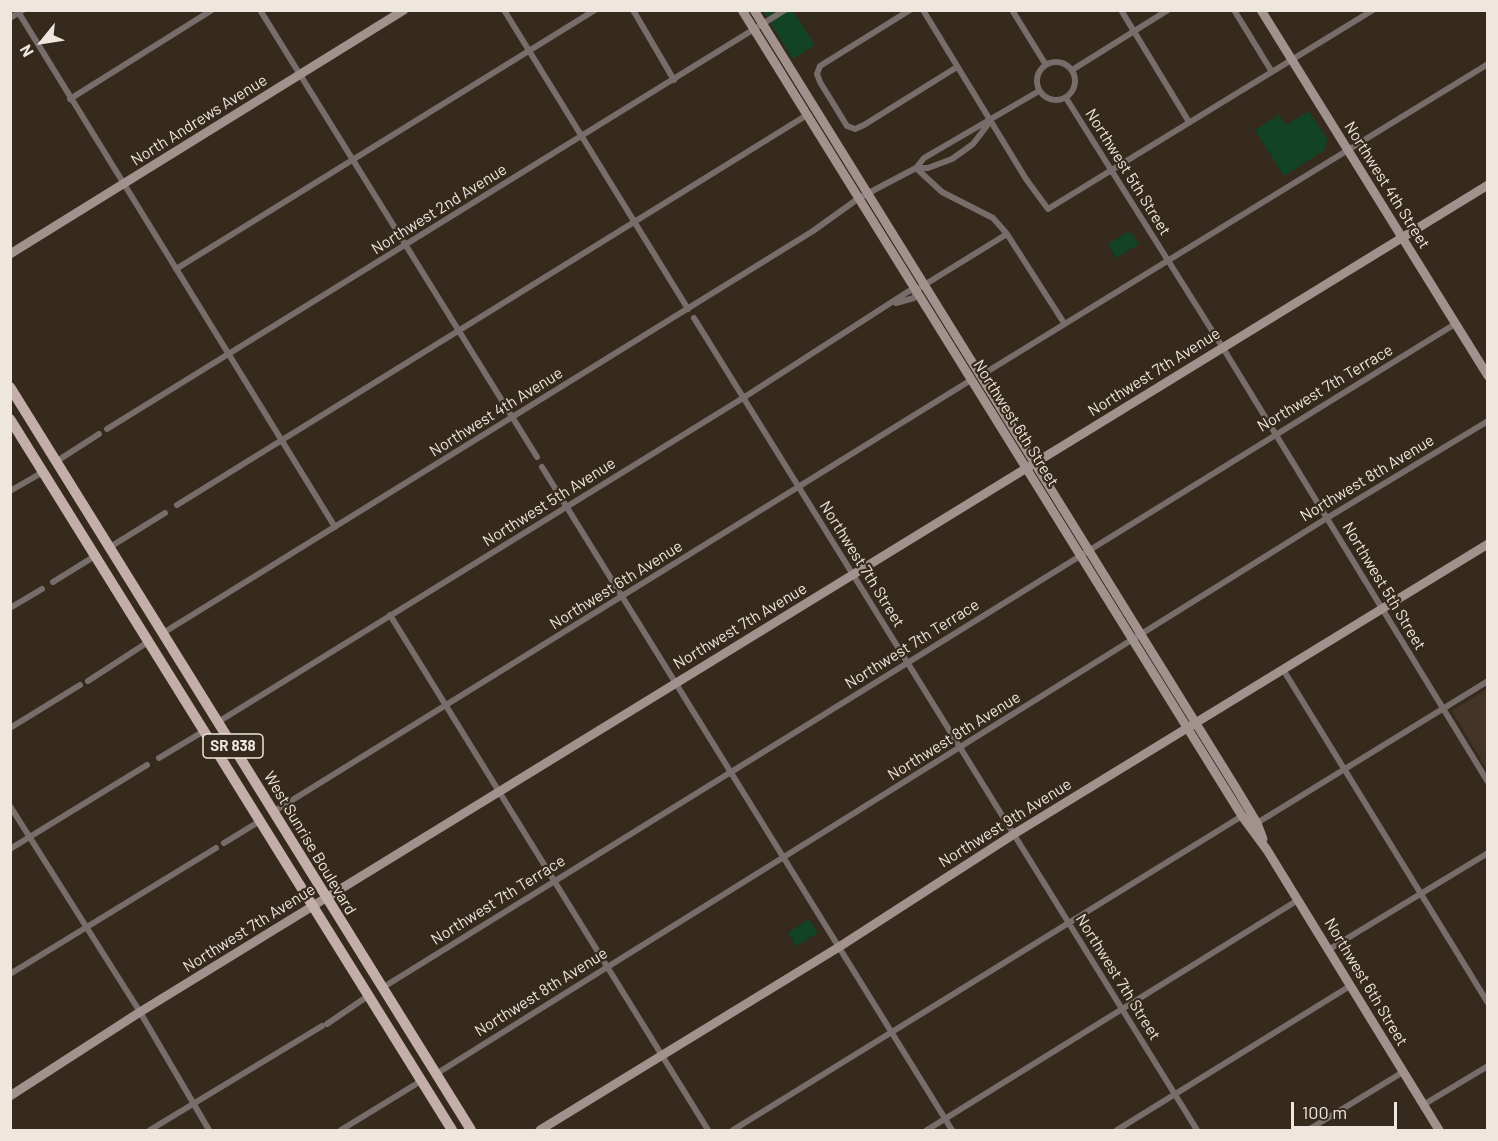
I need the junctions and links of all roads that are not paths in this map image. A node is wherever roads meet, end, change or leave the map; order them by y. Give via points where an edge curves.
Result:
1 (212, 10) edge
2 (260, 10) edge
3 (404, 10) edge
4 (504, 10) edge
5 (595, 10) edge
6 (633, 10) edge
7 (742, 10) edge
8 (754, 10) edge
9 (785, 10) edge
10 (910, 10) edge
11 (923, 10) edge
12 (1012, 10) edge
13 (1121, 10) edge
14 (1168, 10) edge
15 (1234, 10) edge
16 (1261, 10) edge
17 (1373, 10) edge
18 (20, 11) edge
19 (10, 18) edge
20 (759, 27) junction
21 (1134, 32) junction
22 (528, 51) junction
23 (1292, 60) junction
24 (1488, 64) edge
25 (1046, 65) junction
26 (957, 67) junction
27 (1072, 70) junction
28 (1272, 72) junction
29 (300, 75) junction
30 (674, 80) junction
31 (1039, 91) junction
32 (1066, 98) junction
33 (70, 99) junction
34 (807, 115) junction
35 (990, 121) junction
36 (1189, 122) junction
37 (582, 137) junction
38 (1347, 151) junction
39 (352, 159) junction
40 (916, 168) junction
41 (1111, 170) junction
42 (123, 185) junction
43 (1488, 185) edge
44 (863, 196) junction
45 (865, 207) junction
46 (842, 212) junction
47 (635, 221) junction
48 (1007, 234) junction
49 (1401, 238) junction
50 (405, 245) junction
51 (10, 254) edge
52 (1168, 259) junction
53 (176, 270) junction
54 (920, 288) junction
55 (688, 309) junction
56 (694, 318) dead end
57 (1064, 322) junction
58 (1455, 324) junction
59 (459, 332) junction
60 (1223, 348) junction
61 (228, 355) junction
62 (1487, 374) edge
63 (976, 378) junction
64 (10, 387) edge
65 (743, 398) junction
66 (512, 418) junction
67 (10, 419) edge
68 (1488, 421) edge
69 (107, 429) dead end
70 (1275, 434) junction
71 (99, 435) dead end
72 (282, 441) junction
73 (537, 457) dead end
74 (57, 461) junction
75 (542, 466) dead end
76 (1030, 466) junction
77 (43, 472) junction
78 (72, 485) junction
79 (799, 488) junction
80 (10, 491) edge
81 (177, 505) dead end
82 (567, 506) junction
83 (165, 513) dead end
84 (1327, 518) junction
85 (335, 527) junction
86 (1488, 544) edge
87 (110, 547) junction
88 (1084, 552) junction
89 (95, 556) junction
90 (853, 575) junction
91 (53, 582) dead end
92 (42, 589) dead end
93 (623, 596) junction
94 (10, 608) edge
95 (1382, 611) junction
96 (390, 615) junction
97 (163, 633) junction
98 (1137, 638) junction
99 (148, 642) junction
100 (908, 663) junction
101 (1284, 671) junction
102 (88, 681) dead end
103 (1488, 681) edge
104 (677, 683) junction
105 (80, 685) dead end
106 (446, 706) junction
107 (1442, 709) junction
108 (193, 714) junction
109 (219, 722) junction
110 (1192, 725) junction
111 (10, 728) edge
112 (204, 731) junction
113 (960, 748) junction
114 (159, 758) dead end
115 (147, 765) dead end
116 (1345, 769) junction
117 (732, 772) junction
118 (1488, 782) edge
119 (498, 792) junction
120 (10, 806) edge
121 (273, 812) junction
122 (1242, 816) junction
123 (260, 821) junction
124 (1257, 823) junction
125 (1014, 834) junction
126 (30, 837) junction
127 (224, 843) dead end
128 (216, 848) dead end
129 (10, 849) edge
130 (1268, 850) junction
131 (1488, 853) edge
132 (784, 857) junction
133 (554, 881) junction
134 (1421, 894) junction
135 (326, 898) junction
136 (1298, 900) junction
137 (312, 907) junction
138 (1069, 924) junction
139 (87, 927) junction
140 (839, 947) junction
141 (1328, 950) junction
142 (607, 967) junction
143 (10, 974) edge
144 (1350, 986) junction
145 (382, 988) junction
146 (368, 996) junction
147 (1488, 1003) edge
148 (1122, 1009) junction
149 (140, 1012) junction
150 (892, 1033) junction
151 (661, 1054) junction
152 (1488, 1066) edge
153 (1403, 1072) junction
154 (436, 1074) junction
155 (421, 1081) junction
156 (1175, 1095) junction
157 (10, 1096) edge
158 (192, 1104) junction
159 (1423, 1105) junction
160 (945, 1119) junction
161 (1317, 1128) edge
162 (150, 1131) edge
163 (209, 1131) edge
164 (341, 1131) edge
165 (452, 1131) edge
166 (471, 1131) edge
167 (540, 1131) edge
168 (708, 1131) edge
169 (734, 1131) edge
170 (927, 1131) edge
171 (952, 1131) edge
172 (1117, 1131) edge
173 (1197, 1131) edge
174 (1308, 1131) edge
175 (1438, 1131) edge

1 - 33 street
2 - 29 street
3 - 29 main road, North Andrews Avenue
4 - 22 street
5 - 22 street
6 - 30 street
7 - 20 main road, Northwest 6th Street
8 - 20 main road, Northwest 6th Street
9 - 20 street, Northwest 2nd Avenue
10 - 26 street via 820,66 820,81 847,126 855,129 864,125
11 - 26 street
12 - 25 street
13 - 21 street
14 - 21 street
15 - 28 street
16 - 23 main road, Northwest 4th Street
17 - 23 street
18 - 19 street
18 - 33 street
20 - 30 street, Northwest 2nd Avenue
20 - 34 main road, Northwest 6th Street
20 - 44 main road, Northwest 6th Street
21 - 27 street
21 - 36 street
22 - 37 street
22 - 39 street
23 - 28 street
23 - 38 main road, Northwest 4th Street
24 - 38 street, Northwest 6th Avenue
25 - 27 street via 1057,62
25 - 31 street via 1038,74
26 - 35 street
27 - 32 street via 1075,85
28 - 36 street
29 - 39 street
29 - 42 main road, North Andrews Avenue
30 - 37 street, Northwest 2nd Avenue
31 - 32 street via 1049,99
31 - 35 street, Northwest 4th Avenue
32 - 41 street, Northwest 5th Street
33 - 42 street
34 - 44 main road, Northwest 6th Street
34 - 47 street
35 - 40 street, Northwest 4th Avenue via 924,158
35 - 40 street, Northwest 4th Avenue via 973,144 952,159
35 - 41 street via 1048,209
36 - 41 street
37 - 47 street
37 - 50 street, Northwest 2nd Avenue
38 - 49 main road, Northwest 4th Street
38 - 52 street, Northwest 6th Avenue
39 - 50 street
39 - 53 street
40 - 44 street, Northwest 4th Avenue
40 - 48 street via 942,192 993,218
41 - 52 street, Northwest 5th Street
42 - 51 main road, North Andrews Avenue
42 - 53 street
43 - 49 main road, Northwest 7th Avenue
44 - 45 main road, Northwest 6th Street
44 - 46 street, Northwest 4th Avenue
44 - 54 main road, Northwest 6th Street
45 - 46 street, Northwest 4th Avenue
45 - 54 main road, Northwest 6th Street
46 - 55 street, Northwest 4th Avenue
47 - 55 street
47 - 59 street
48 - 54 street, Northwest 5th Avenue
48 - 57 street
49 - 58 main road, Northwest 4th Street
49 - 60 main road, Northwest 7th Avenue
50 - 59 street
50 - 61 street, Northwest 2nd Avenue
52 - 57 street, Northwest 6th Avenue
52 - 60 street, Northwest 5th Street
53 - 61 street
54 - 63 main road, Northwest 6th Street
54 - 65 street, Northwest 5th Avenue via 909,291
55 - 66 street, Northwest 4th Avenue
56 - 65 street, Northwest 7th Street
57 - 63 street, Northwest 6th Avenue
58 - 62 main road, Northwest 4th Street
58 - 70 street, Northwest 7th Terrace
59 - 66 street
59 - 72 street
60 - 70 street, Northwest 5th Street
60 - 76 main road, Northwest 7th Avenue
61 - 69 street, Northwest 2nd Avenue
61 - 72 street
63 - 76 main road, Northwest 6th Street
63 - 79 street, Northwest 6th Avenue
64 - 74 main road, West Sunrise Boulevard / SR 838
65 - 79 street, Northwest 7th Street
65 - 82 street, Northwest 5th Avenue
66 - 73 street
66 - 85 street, Northwest 4th Avenue
67 - 77 main road, West Sunrise Boulevard / SR 838
68 - 84 street, Northwest 8th Avenue
70 - 84 street, Northwest 5th Street
70 - 88 street, Northwest 7th Terrace
71 - 74 street
72 - 81 street
72 - 85 street
74 - 78 main road, West Sunrise Boulevard / SR 838
75 - 82 street
76 - 88 main road, Northwest 6th Street
76 - 90 main road, Northwest 7th Avenue
77 - 78 main road via 51,470
77 - 80 street
77 - 89 main road, West Sunrise Boulevard / SR 838
78 - 87 main road, West Sunrise Boulevard / SR 838
79 - 90 street, Northwest 7th Street
79 - 93 street, Northwest 6th Avenue
82 - 93 street
82 - 96 street, Northwest 5th Avenue
83 - 87 street
84 - 95 street, Northwest 5th Street
84 - 98 street, Northwest 8th Avenue
85 - 97 street, Northwest 4th Avenue
86 - 95 main road, Northwest 9th Avenue
87 - 97 main road, West Sunrise Boulevard / SR 838
88 - 98 main road, Northwest 6th Street
88 - 100 street, Northwest 7th Terrace
89 - 91 street
89 - 99 main road, West Sunrise Boulevard / SR 838
90 - 100 street, Northwest 7th Street
90 - 104 main road, Northwest 7th Avenue
92 - 94 street
93 - 104 street
93 - 106 street, Northwest 6th Avenue
95 - 101 main road, Northwest 9th Avenue
95 - 107 street, Northwest 5th Street
96 - 106 street
96 - 109 street, Northwest 5th Avenue
97 - 109 main road, West Sunrise Boulevard / SR 838
98 - 110 main road, Northwest 6th Street
98 - 113 street, Northwest 8th Avenue
99 - 102 street
99 - 108 main road, West Sunrise Boulevard / SR 838
100 - 113 street, Northwest 7th Street
100 - 117 street, Northwest 7th Terrace
101 - 110 main road, Northwest 9th Avenue
101 - 116 street
103 - 107 street
104 - 117 street
104 - 119 main road, Northwest 7th Avenue
105 - 111 street
106 - 119 street
106 - 121 street, Northwest 6th Avenue
107 - 116 street
107 - 118 street, Northwest 5th Street
108 - 109 main road via 205,722
108 - 112 main road, West Sunrise Boulevard / SR 838
109 - 121 main road, West Sunrise Boulevard / SR 838
110 - 122 main road, Northwest 6th Street
110 - 124 main road, Northwest 6th Street
110 - 125 main road, Northwest 9th Avenue
112 - 114 street
112 - 123 main road, West Sunrise Boulevard / SR 838
113 - 125 street, Northwest 7th Street
113 - 132 street, Northwest 8th Avenue
115 - 126 street
116 - 124 street
116 - 134 street
117 - 132 street
117 - 133 street, Northwest 7th Terrace
119 - 133 street
119 - 135 main road, Northwest 7th Avenue
120 - 126 street
121 - 135 main road, West Sunrise Boulevard / SR 838
122 - 130 main road, Northwest 6th Street
122 - 138 street
123 - 127 street
123 - 137 main road, West Sunrise Boulevard / SR 838
124 - 130 main road, Northwest 6th Street
125 - 138 street, Northwest 7th Street
125 - 140 main road, Northwest 9th Avenue
126 - 129 street
126 - 139 street
128 - 139 street
130 - 136 main road, Northwest 6th Street
131 - 134 street
132 - 140 street
132 - 142 street, Northwest 8th Avenue
133 - 142 street
133 - 145 street, Northwest 7th Terrace
134 - 141 street
134 - 147 street
135 - 137 main road, Northwest 7th Avenue
135 - 145 main road, West Sunrise Boulevard / SR 838
136 - 141 main road, Northwest 6th Street
136 - 148 street
137 - 146 main road, West Sunrise Boulevard / SR 838
137 - 149 main road, Northwest 7th Avenue
138 - 148 street, Northwest 7th Street
138 - 150 street
139 - 143 street
139 - 149 street
140 - 150 street
140 - 151 main road, Northwest 9th Avenue
141 - 144 main road, Northwest 6th Street
142 - 151 street
142 - 154 street, Northwest 8th Avenue
144 - 153 main road, Northwest 6th Street
144 - 156 street
145 - 154 main road, West Sunrise Boulevard / SR 838
146 - 155 main road, West Sunrise Boulevard / SR 838
146 - 158 street
148 - 156 street, Northwest 7th Street
148 - 160 street
149 - 157 main road, Northwest 7th Avenue
149 - 158 street
150 - 160 street
150 - 169 street
151 - 167 main road, Northwest 9th Avenue
151 - 168 street
152 - 159 street
153 - 159 main road, Northwest 6th Street
153 - 161 street
154 - 166 main road, West Sunrise Boulevard / SR 838
155 - 164 street
155 - 165 main road, West Sunrise Boulevard / SR 838
156 - 172 street
156 - 173 street, Northwest 7th Street
158 - 162 street
158 - 163 street
159 - 175 main road, Northwest 6th Street
160 - 170 street
160 - 171 street
161 - 174 street

